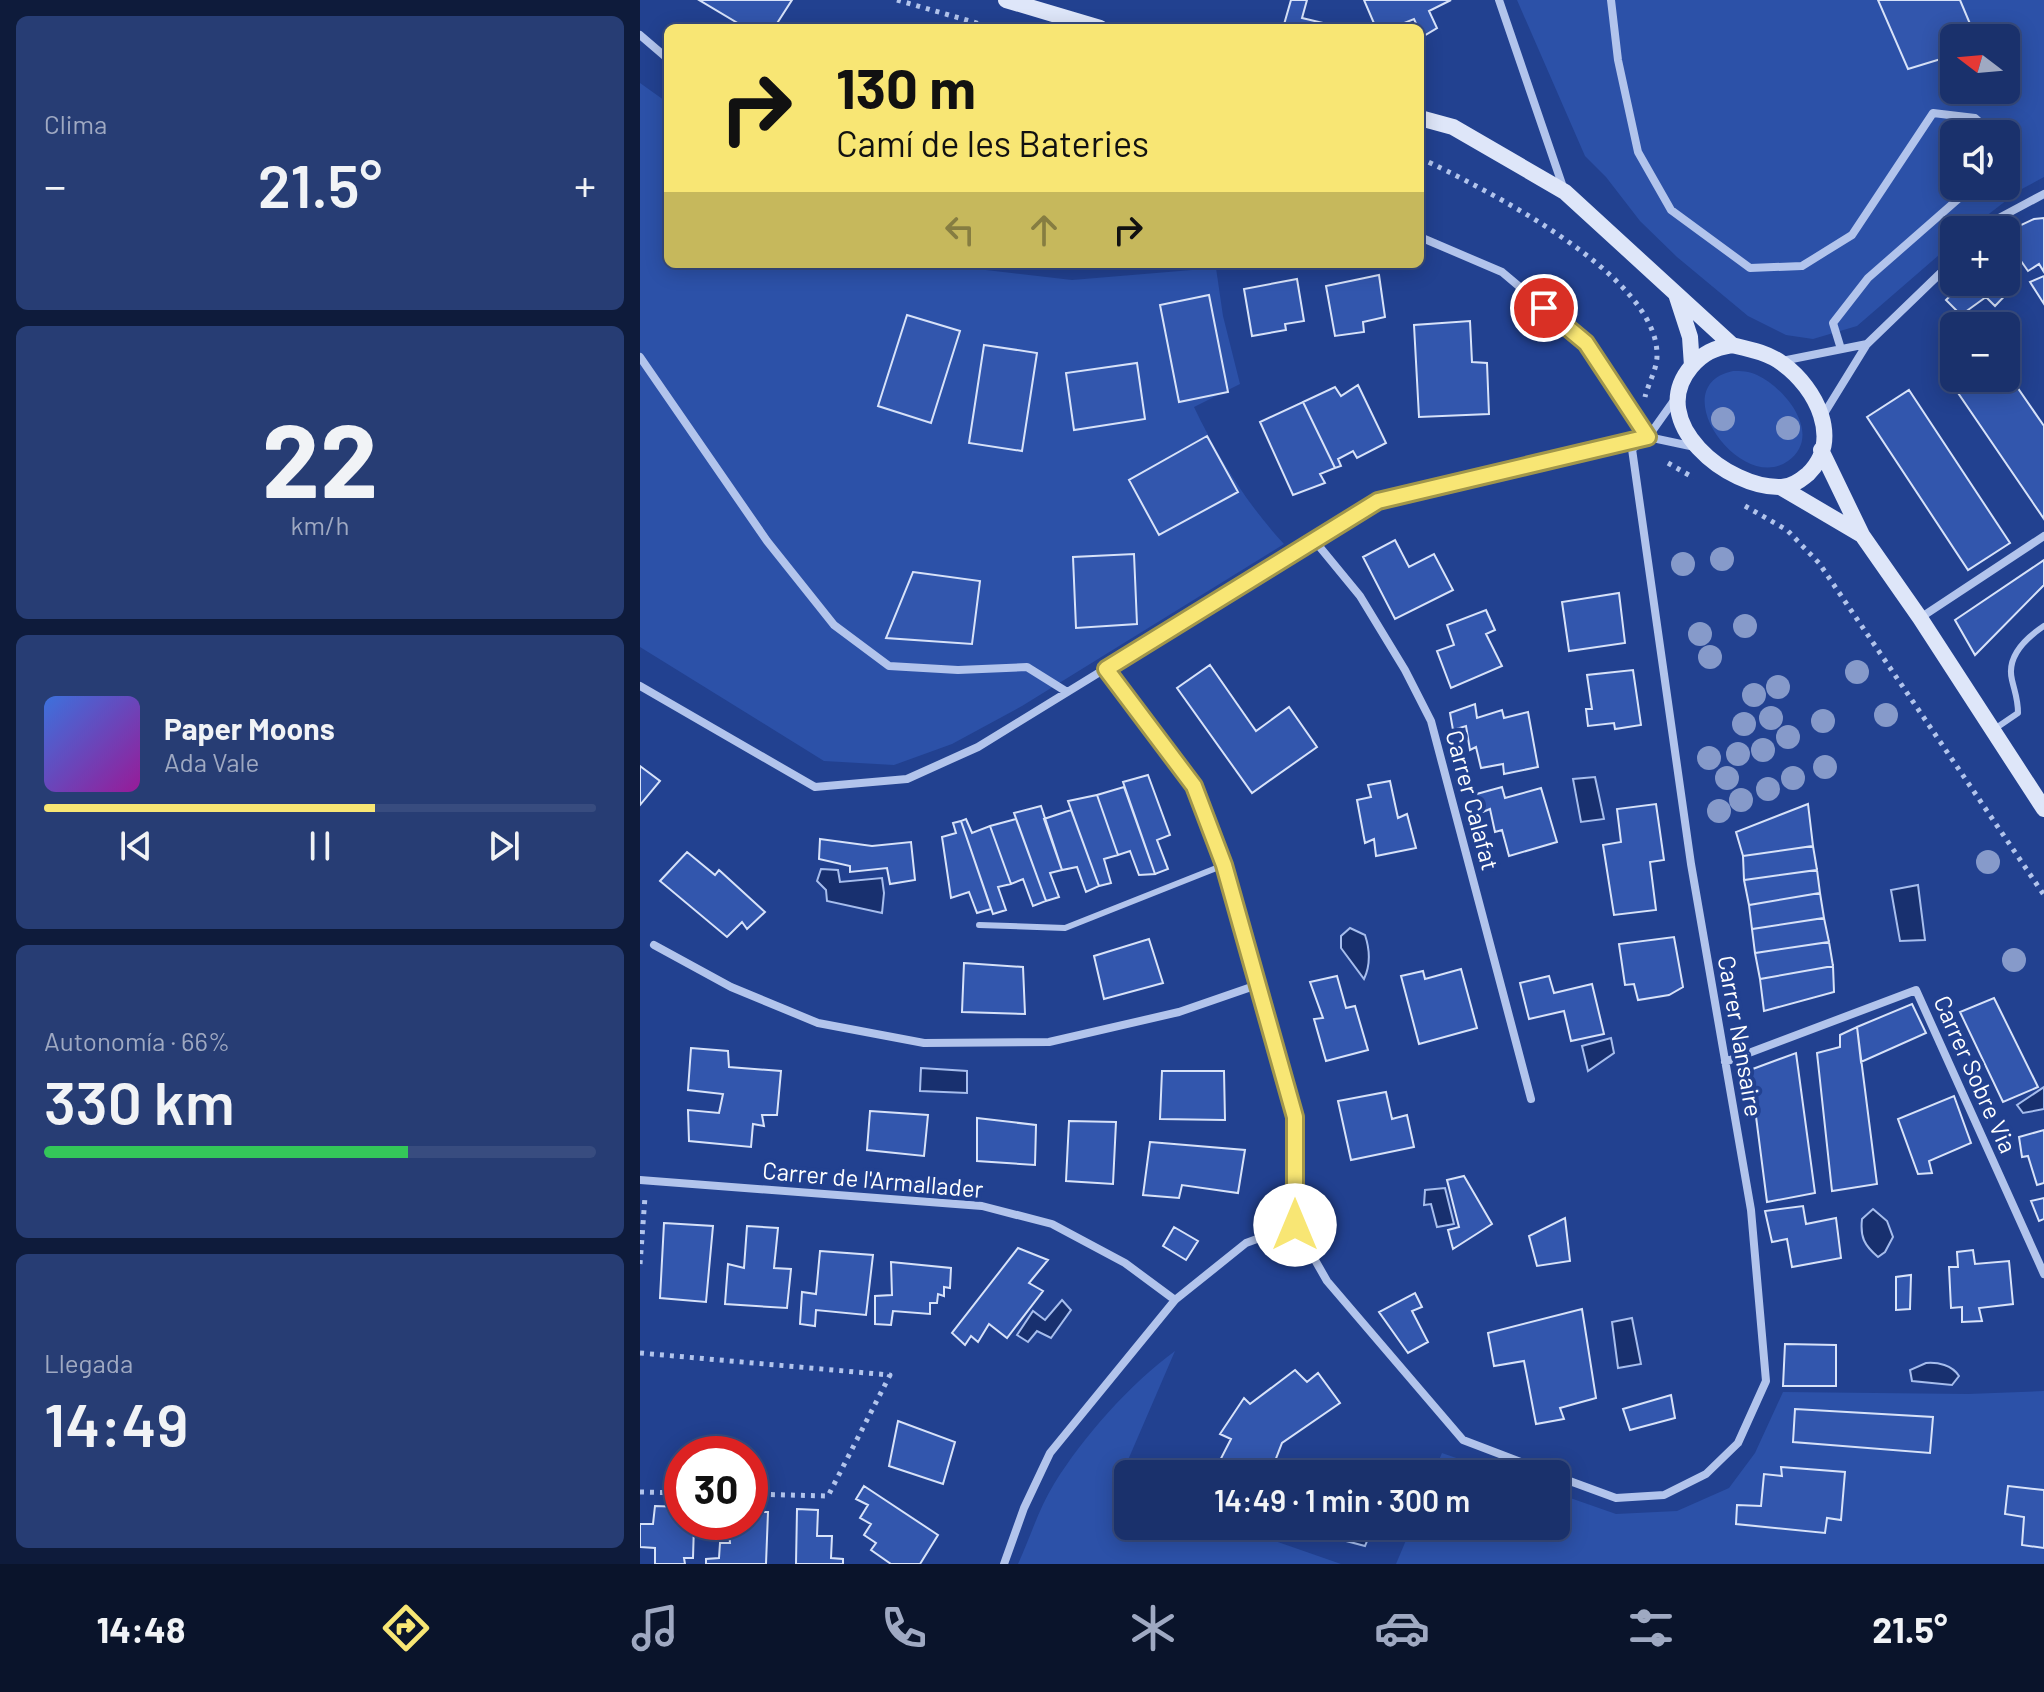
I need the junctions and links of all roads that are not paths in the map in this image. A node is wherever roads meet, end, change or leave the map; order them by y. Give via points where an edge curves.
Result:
1 (1006, 0) edge
2 (1499, 0) edge
3 (1611, 0) edge
4 (1087, 24) edge
5 (640, 35) edge
6 (664, 56) edge
7 (1424, 119) edge
8 (1977, 120) edge
9 (1565, 192) junction
10 (2044, 194) edge
11 (1957, 200) edge
12 (2003, 216) edge
13 (1424, 239) edge
14 (1940, 274) edge
15 (1676, 294) junction
16 (1867, 344) junction
17 (1732, 345) junction
18 (1841, 349) junction
19 (640, 357) edge
20 (1780, 362) junction
21 (1692, 366) junction
22 (1676, 399) junction
23 (1822, 417) junction
24 (1648, 437) junction
25 (1698, 448) junction
26 (1821, 450) junction
27 (1782, 488) junction
28 (1862, 535) junction
29 (2044, 536) edge
30 (1314, 540) junction
31 (1920, 618) junction
32 (2044, 626) edge
33 (1106, 669) junction
34 (640, 686) edge
35 (1067, 692) junction
36 (1993, 730) junction
37 (2044, 809) edge
38 (1224, 865) junction
39 (979, 925) dead end
40 (654, 945) dead end
41 (1260, 984) junction
42 (1725, 1062) junction
43 (1531, 1099) dead end
44 (643, 1180) edge
45 (1295, 1225) junction
46 (2044, 1274) edge
47 (1175, 1300) junction
48 (1515, 1460) edge
49 (1570, 1481) edge
50 (1004, 1564) edge

1 - 4 main road
2 - 9 street
3 - 8 street via 1638,152 1671,210 1750,268 1802,266 1852,235 1933,113
5 - 6 street
7 - 9 main road via 1453,127
9 - 15 main road
10 - 12 street
11 - 18 street via 1868,278 1833,323
13 - 24 street via 1502,272 1586,343
14 - 16 street
15 - 17 main road
15 - 21 main road via 1690,337
16 - 18 street
16 - 23 street
17 - 20 main road
17 - 21 main road via 1714,347
18 - 20 street
19 - 35 street via 767,541 834,625 889,666 1027,667
20 - 23 main road via 1807,387
21 - 22 main road
22 - 24 street
22 - 25 main road via 1686,435
23 - 26 main road
24 - 25 street
24 - 30 street via 1378,501
24 - 42 street, Carrer Nansaire via 1632,449
25 - 27 main road via 1746,479
26 - 27 main road via 1811,470
26 - 28 main road
27 - 28 main road
28 - 31 main road
29 - 31 street
30 - 33 street
30 - 43 street, Carrer Calafat via 1360,596 1431,721
31 - 36 main road
32 - 36 lane via 2025,639 2014,656 2011,678 2019,696 2018,713
33 - 35 street
33 - 38 street via 1194,786
34 - 35 street via 815,787 907,779 978,747
36 - 37 main road
38 - 39 lane via 1065,928
38 - 41 street
40 - 41 street via 731,987 818,1023 924,1043 1049,1042 1179,1012
41 - 45 street via 1295,1117
42 - 46 street, Carrer Sobre Via via 1916,990
42 - 49 street, Carrer Nansaire via 1751,1210 1766,1381 1738,1443 1706,1474 1664,1495 1616,1498
44 - 47 street, Carrer de l'Armallader via 982,1206 1052,1224 1125,1263
45 - 47 street via 1246,1243
45 - 48 street, Carrer Nansaire via 1327,1281 1463,1440
47 - 50 street via 1050,1453

